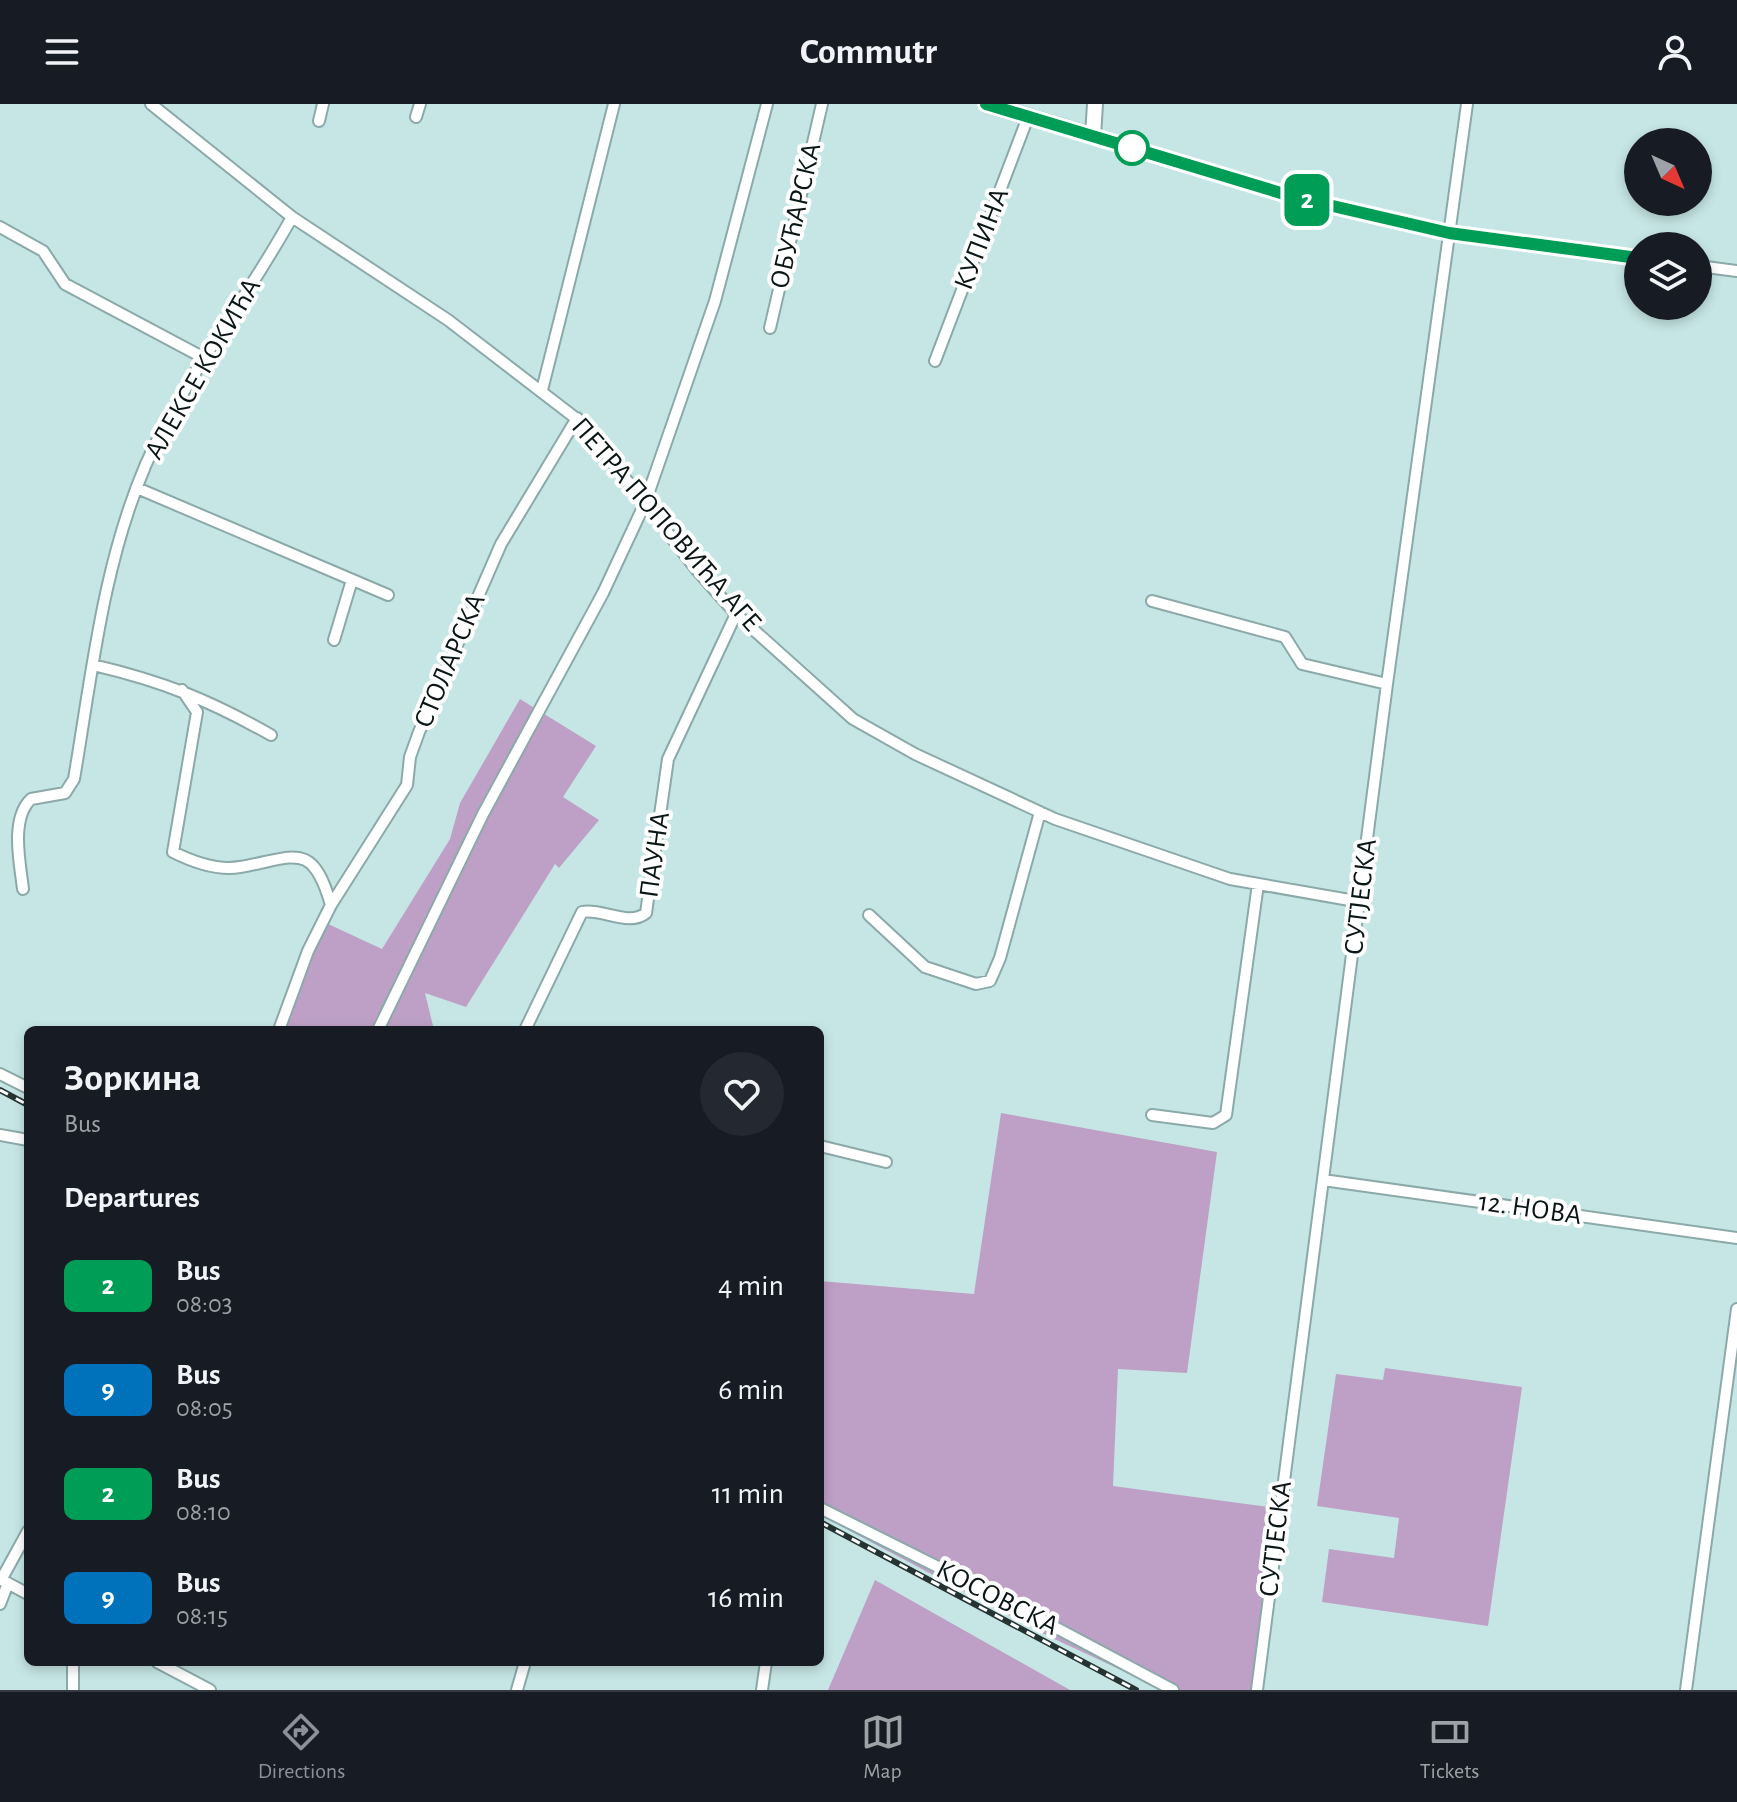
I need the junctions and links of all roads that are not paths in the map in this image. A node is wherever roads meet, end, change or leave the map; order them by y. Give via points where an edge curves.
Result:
1 (151, 104) edge
2 (323, 104) edge
3 (420, 104) edge
4 (614, 104) edge
5 (767, 104) edge
6 (822, 104) edge
7 (986, 104) edge
8 (1095, 104) edge
9 (1467, 104) edge
10 (416, 117) dead end
11 (1028, 117) junction
12 (319, 121) dead end
13 (1093, 136) junction
14 (292, 217) junction
15 (0, 227) edge
16 (1449, 233) junction
17 (1624, 256) edge
18 (1712, 268) edge
19 (1737, 271) edge
20 (770, 328) dead end
21 (204, 358) junction
22 (935, 361) dead end
23 (542, 390) junction
24 (577, 418) junction
25 (137, 488) junction
26 (645, 503) junction
27 (352, 580) junction
28 (388, 595) dead end
29 (1152, 601) dead end
30 (736, 614) junction
31 (334, 640) dead end
32 (93, 665) junction
33 (1387, 684) junction
34 (182, 690) junction
35 (271, 735) dead end
36 (1040, 812) junction
37 (1258, 884) junction
38 (23, 889) dead end
39 (1361, 902) junction
40 (331, 905) junction
41 (869, 915) dead end
42 (280, 1026) edge
43 (380, 1026) edge
44 (527, 1026) edge
45 (0, 1074) edge
46 (24, 1086) edge
47 (1152, 1115) dead end
48 (0, 1135) edge
49 (24, 1139) edge
50 (824, 1147) edge
51 (886, 1162) dead end
52 (1323, 1180) junction
53 (1737, 1238) edge
54 (1737, 1309) edge
55 (824, 1510) edge
56 (24, 1539) edge
57 (3, 1581) edge
58 (24, 1592) edge
59 (0, 1604) edge
60 (73, 1666) edge
61 (174, 1666) edge
62 (524, 1666) edge
63 (765, 1666) edge
64 (73, 1690) edge
65 (210, 1690) edge
66 (517, 1690) edge
67 (762, 1690) edge
68 (1173, 1690) edge
69 (1257, 1690) edge
70 (1686, 1690) edge

1 - 14 street, ПЕТРА ПОПОВИЋА АГЕ
2 - 12 street
3 - 10 street
4 - 23 street
5 - 26 street via 715,301
6 - 20 street, ОБУЋАРСКА
7 - 11 street
8 - 13 street
9 - 16 street, СУТЈЕСКА
11 - 13 street
11 - 22 street, КУПИНА
13 - 16 street via 1294,197
14 - 21 street, АЛЕКСЕ КОКИЋА
14 - 23 street, ПЕТРА ПОПОВИЋА АГЕ via 406,291
15 - 21 street via 43,251 65,284
16 - 17 street
16 - 33 street, СУТЈЕСКА
18 - 19 street
21 - 25 street, АЛЕКСЕ КОКИЋА
23 - 24 street, ПЕТРА ПОПОВИЋА АГЕ
24 - 26 street, ПЕТРА ПОПОВИЋА АГЕ
24 - 40 street, СТОЛАРСКА via 501,544 419,732 407,785
25 - 27 street
25 - 32 street, АЛЕКСЕ КОКИЋА via 108,578
26 - 30 street, ПЕТРА ПОПОВИЋА АГЕ
26 - 43 street
27 - 28 street
27 - 31 street
29 - 33 street via 1285,637 1302,664
30 - 36 street, ПЕТРА ПОПОВИЋА АГЕ via 853,719
30 - 44 street, ПАУНА via 668,759 646,913 631,918 582,912
32 - 34 street
32 - 38 street, АЛЕКСЕ КОКИЋА via 71,787 65,793 31,799 21,814
33 - 39 street, СУТЈЕСКА
34 - 35 street
34 - 40 street via 197,712 173,852 196,864 238,868 277,857 307,861 321,872
36 - 37 street, ПЕТРА ПОПОВИЋА АГЕ via 1230,879
36 - 41 street via 990,981 976,984 930,970
37 - 39 street, ПЕТРА ПОПОВИЋА АГЕ
37 - 47 street via 1225,1117 1213,1123
39 - 52 street, СУТЈЕСКА
40 - 42 street
45 - 46 street
48 - 49 street
50 - 51 street
52 - 53 street, 12. НОВА
52 - 69 street, СУТЈЕСКА
54 - 70 street
55 - 68 street, КОСОВСКА
56 - 57 street
57 - 58 street
57 - 59 street
60 - 64 street
61 - 65 street
62 - 66 street
63 - 67 street

